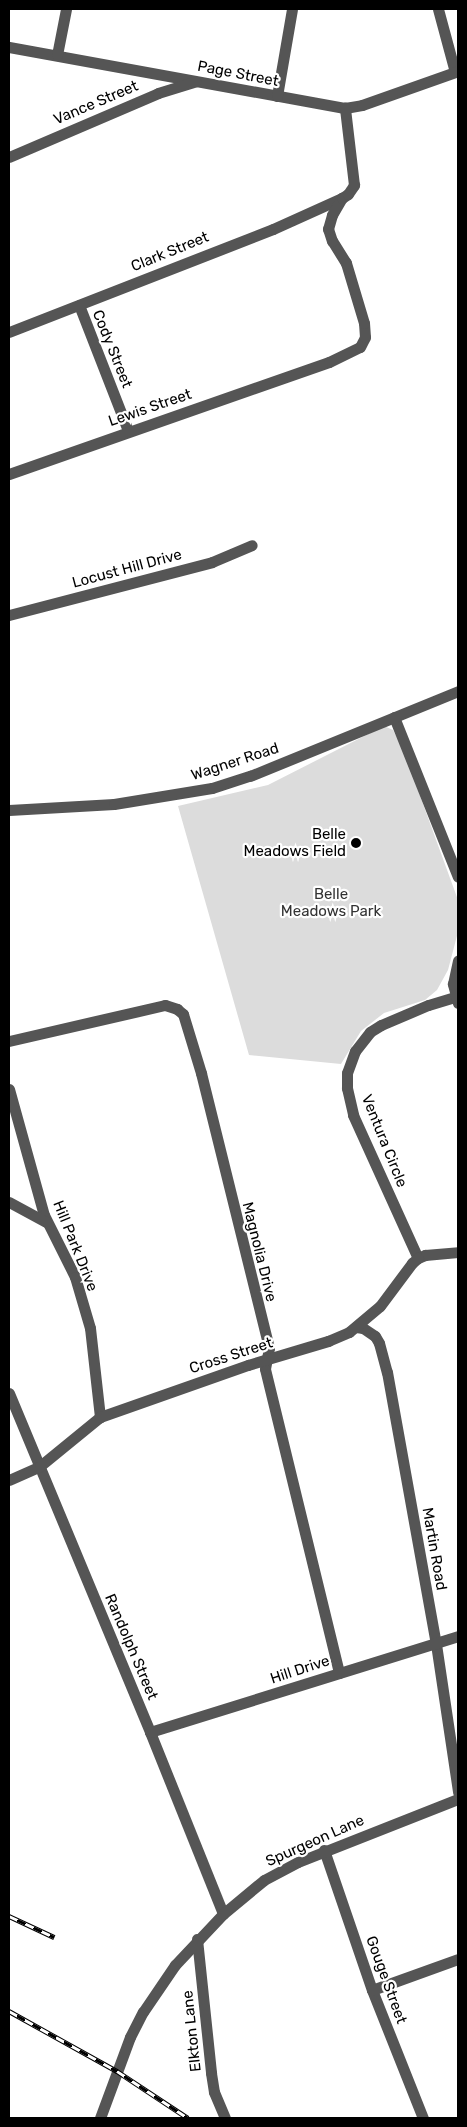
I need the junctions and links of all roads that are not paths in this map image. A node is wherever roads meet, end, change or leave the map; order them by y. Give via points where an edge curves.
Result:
1 (66, 9) edge
2 (292, 9) edge
3 (438, 9) edge
4 (9, 47) edge
5 (57, 55) junction
6 (457, 71) edge
7 (197, 81) junction
8 (277, 96) junction
9 (344, 108) junction
10 (9, 157) edge
11 (342, 198) junction
12 (79, 305) junction
13 (9, 332) edge
14 (128, 432) junction
15 (9, 474) edge
16 (252, 545) dead end
17 (9, 615) edge
18 (458, 691) edge
19 (394, 717) junction
20 (9, 810) edge
21 (458, 877) edge
22 (458, 961) edge
23 (457, 999) edge
24 (9, 1040) edge
25 (9, 1089) edge
26 (9, 1202) edge
27 (46, 1222) junction
28 (458, 1252) edge
29 (418, 1258) junction
30 (356, 1327) junction
31 (266, 1360) junction
32 (9, 1393) edge
33 (100, 1417) junction
34 (40, 1466) junction
35 (9, 1480) edge
36 (458, 1636) edge
37 (436, 1644) junction
38 (339, 1673) junction
39 (150, 1732) junction
40 (458, 1792) edge
41 (458, 1799) edge
42 (324, 1850) junction
43 (223, 1914) junction
44 (197, 1939) junction
45 (458, 1959) edge
46 (372, 1990) junction
47 (100, 2118) edge
48 (225, 2118) edge
49 (422, 2118) edge

1 - 5 street
2 - 8 street
3 - 6 street
4 - 5 street, Page Street
5 - 7 street, Page Street
6 - 9 street, Page Street via 362,105
7 - 8 street, Page Street
7 - 10 street, Vance Street via 158,93
8 - 9 street, Page Street
9 - 11 street, Lewis Street via 355,178 352,190
11 - 12 street, Clark Street via 273,229
11 - 14 street, Lewis Street via 328,228 346,263 366,330 356,351
12 - 13 street, Clark Street
12 - 14 street, Cody Street
14 - 15 street, Lewis Street
16 - 17 street, Locust Hill Drive via 212,562
18 - 19 street, Wagner Road
19 - 20 street, Wagner Road via 250,776 212,788 114,804
19 - 21 street
22 - 23 street via 453,984
23 - 29 street, Ventura Circle via 428,1005 370,1032 354,1051 347,1073 353,1115
24 - 31 street, Magnolia Drive via 165,1005 183,1014 201,1073 269,1348
25 - 27 street, Hill Park Drive
26 - 27 street
27 - 33 street, Hill Park Drive via 75,1277 90,1328
28 - 29 street
29 - 30 street, Cross Street via 380,1306
30 - 31 street, Cross Street via 328,1340
30 - 37 street, Martin Road via 364,1328 375,1336 384,1362
31 - 33 street, Cross Street
31 - 38 street, Magnolia Drive via 265,1369
32 - 34 street, Randolph Street
33 - 34 street, Cross Street
34 - 35 street, Cross Street
34 - 39 street, Randolph Street
36 - 37 street, Hill Drive
37 - 38 street, Hill Drive
37 - 40 street, Martin Road
38 - 39 street, Hill Drive
39 - 43 street, Randolph Street
41 - 42 street, Spurgeon Lane
42 - 43 street, Spurgeon Lane via 264,1880
42 - 46 street, Gouge Street
43 - 44 street, Spurgeon Lane
44 - 47 street, Spurgeon Lane via 162,1982 143,2012 130,2037
44 - 48 street, Elkton Lane via 210,2073
45 - 46 street
46 - 49 street, Gouge Street

